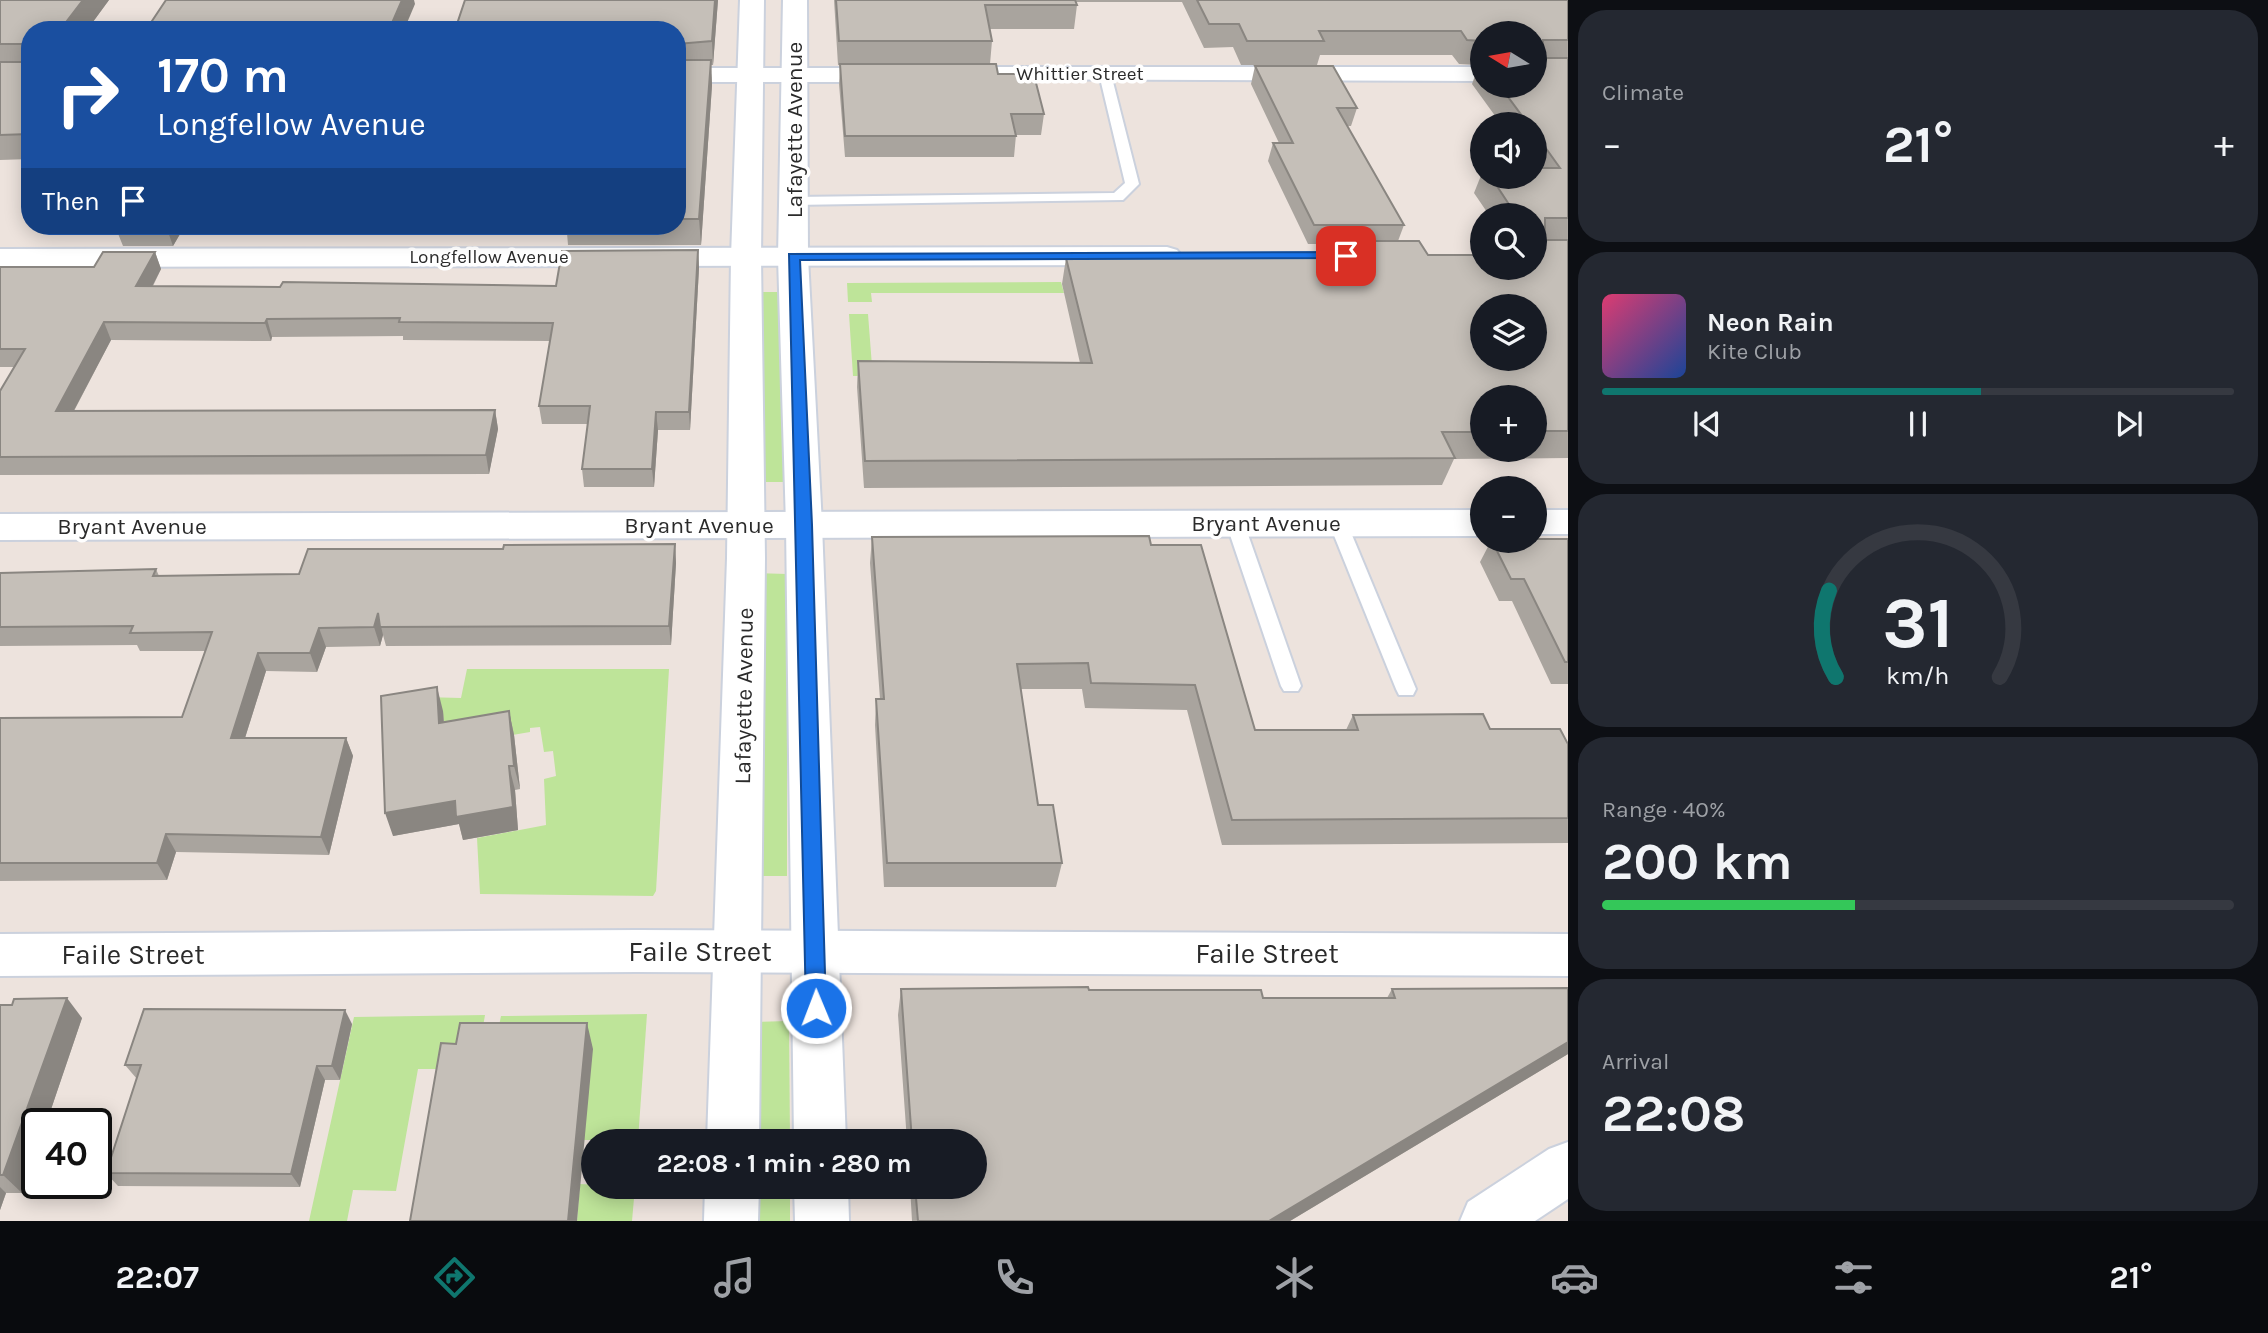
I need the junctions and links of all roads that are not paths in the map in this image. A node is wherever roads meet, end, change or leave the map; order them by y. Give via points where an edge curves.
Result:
1 (752, 0) edge
2 (795, 0) edge
3 (943, 74) edge
4 (1105, 74) junction
5 (1470, 74) edge
6 (686, 75) edge
7 (749, 75) junction
8 (793, 75) junction
9 (916, 75) edge
10 (793, 201) junction
11 (1190, 256) edge
12 (746, 257) junction
13 (793, 257) junction
14 (0, 258) edge
15 (1547, 522) edge
16 (1568, 522) edge
17 (1234, 523) junction
18 (1338, 523) junction
19 (1470, 523) edge
20 (747, 525) junction
21 (804, 525) junction
22 (0, 527) edge
23 (1291, 686) dead end
24 (1406, 689) dead end
25 (739, 951) junction
26 (815, 952) junction
27 (0, 955) edge
28 (1568, 955) edge
29 (733, 1129) edge
30 (820, 1129) edge
31 (1568, 1168) edge
32 (732, 1199) edge
33 (821, 1199) edge
34 (731, 1221) edge
35 (822, 1221) edge
36 (1488, 1221) edge

1 - 7 street, Lafayette Avenue
2 - 8 street, Lafayette Avenue
3 - 4 street, Whittier Street
4 - 5 street, Whittier Street
4 - 10 lane via 1132,184 1118,197
6 - 7 street
7 - 8 street
7 - 12 street, Lafayette Avenue
8 - 9 street
8 - 10 street, Lafayette Avenue
10 - 13 street, Lafayette Avenue
11 - 13 street, Longfellow Avenue
12 - 13 street, Longfellow Avenue
12 - 14 street, Longfellow Avenue
12 - 20 street, Lafayette Avenue
13 - 21 street, Lafayette Avenue
15 - 16 street
17 - 18 street, Bryant Avenue
17 - 21 street, Bryant Avenue
17 - 23 lane
18 - 19 street, Bryant Avenue
18 - 24 lane
20 - 21 street, Bryant Avenue
20 - 22 street, Bryant Avenue
20 - 25 street, Lafayette Avenue
21 - 26 street, Lafayette Avenue
25 - 26 street, Faile Street
25 - 27 street, Faile Street
25 - 29 street, Lafayette Avenue
26 - 28 street, Faile Street
26 - 30 street, Lafayette Avenue
31 - 36 street
32 - 34 street
33 - 35 street

